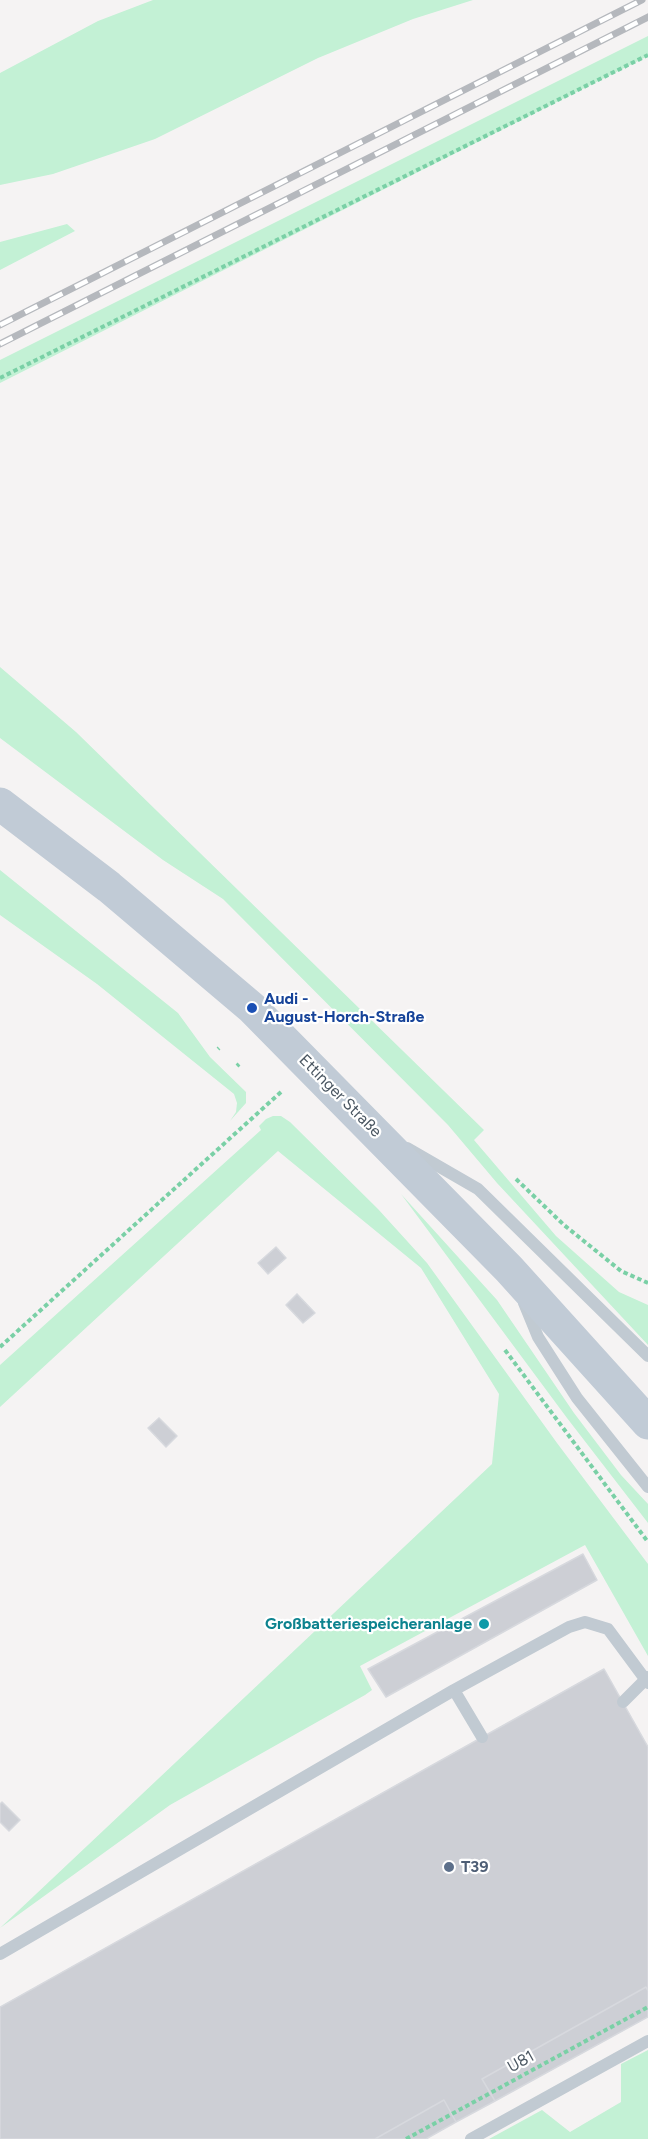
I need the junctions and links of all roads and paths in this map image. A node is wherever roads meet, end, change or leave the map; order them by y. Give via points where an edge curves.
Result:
1 (648, 55) edge
2 (0, 378) edge
3 (0, 804) edge
4 (281, 1092) dead end
5 (371, 1127) junction
6 (516, 1179) dead end
7 (509, 1269) junction
8 (648, 1284) edge
9 (0, 1347) edge
10 (505, 1350) dead end
11 (648, 1356) edge
12 (648, 1423) edge
13 (648, 1487) edge
14 (648, 1542) edge
15 (647, 1680) edge
16 (454, 1690) junction
17 (623, 1702) dead end
18 (482, 1737) dead end
19 (0, 1954) edge
20 (648, 2007) edge
21 (648, 2041) edge
22 (406, 2139) edge
23 (471, 2139) edge

1 - 2 path
3 - 5 main road, Ettinger Straße via 109,886 205,966
4 - 9 path
5 - 7 main road, Ettinger Straße
5 - 11 lane via 478,1189
6 - 8 path via 621,1271
7 - 12 main road, Ettinger Straße
7 - 13 lane via 538,1337 577,1398
10 - 14 path
15 - 16 lane via 608,1629 585,1622
15 - 17 lane
16 - 18 lane
16 - 19 lane
20 - 22 path, U81
21 - 23 lane

